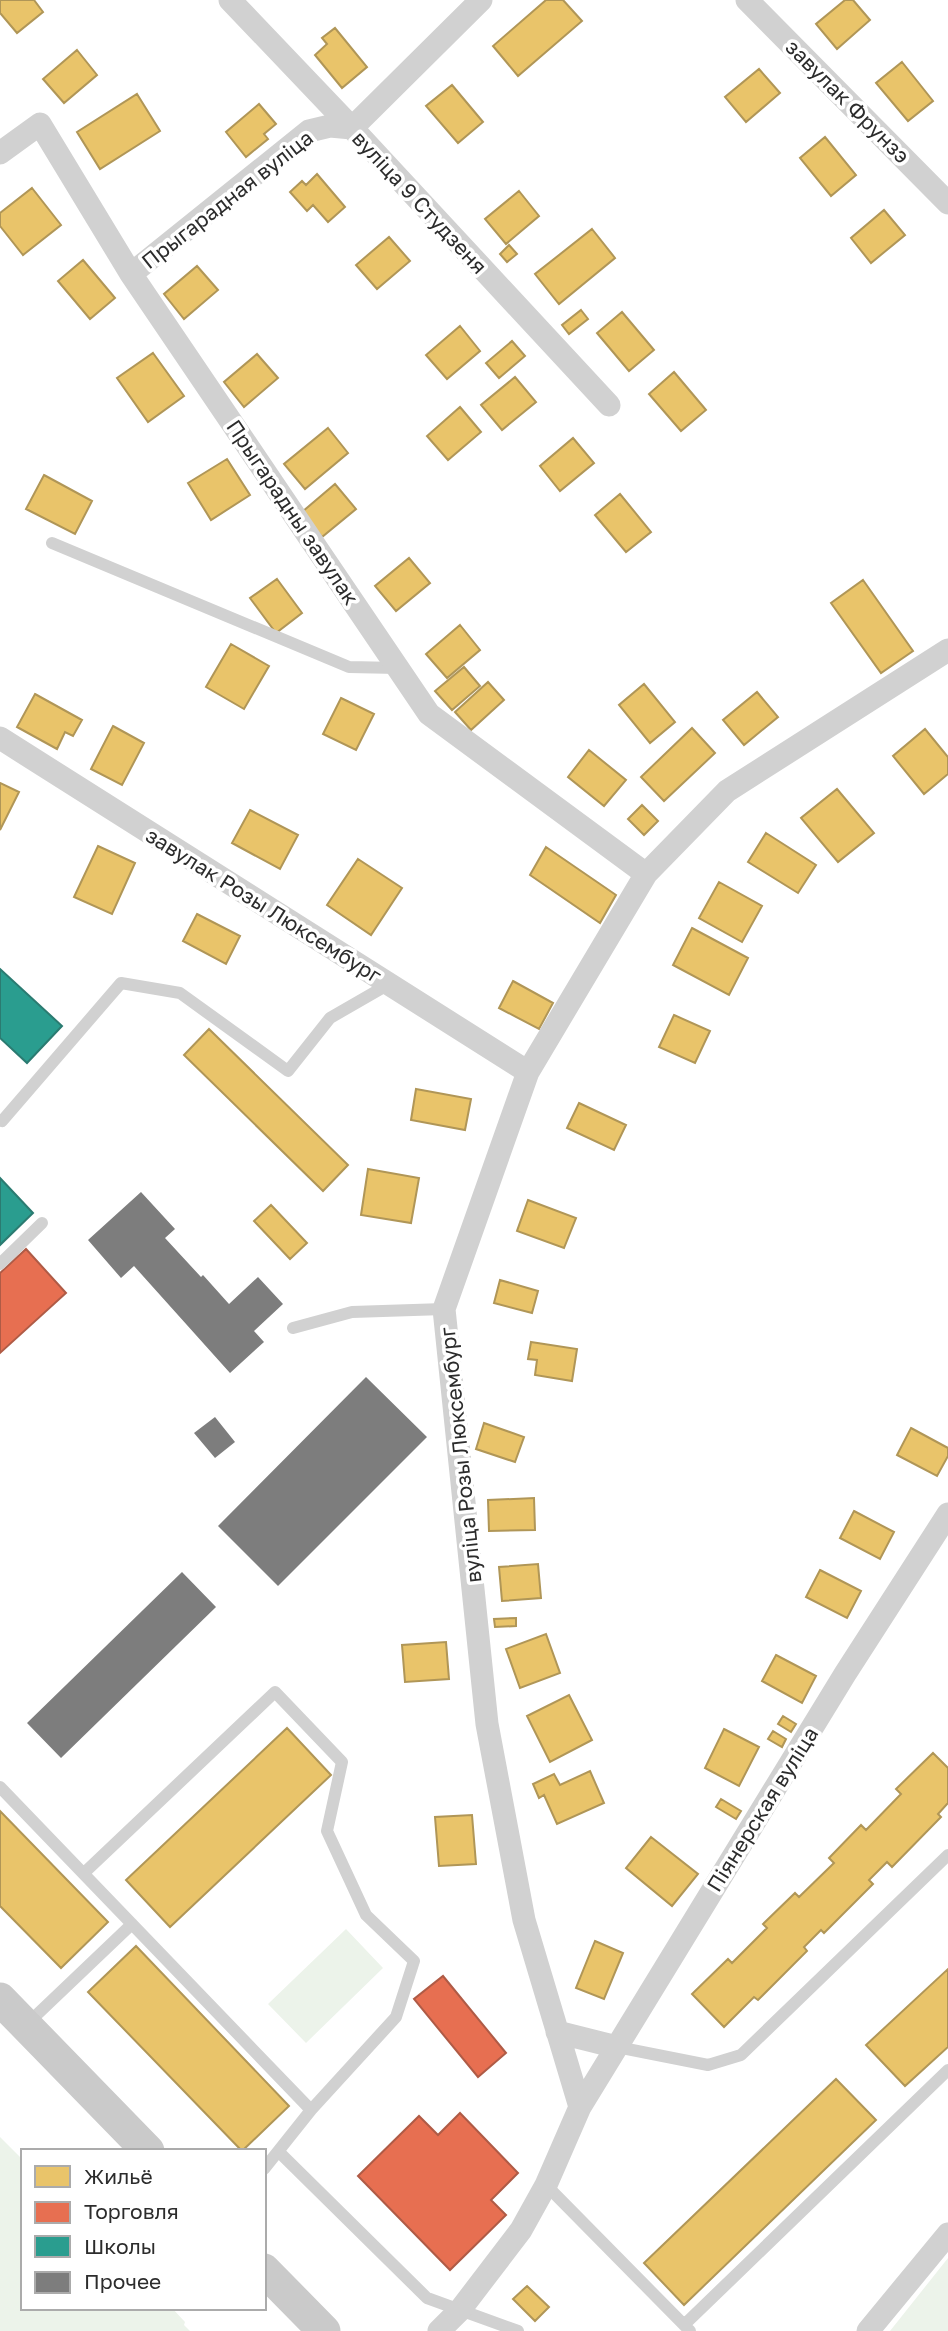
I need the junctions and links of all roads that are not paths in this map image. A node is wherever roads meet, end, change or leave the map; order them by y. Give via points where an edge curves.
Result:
1 (230, 0) edge
2 (481, 0) edge
3 (747, 0) edge
4 (352, 128) junction
5 (0, 153) edge
6 (948, 203) edge
7 (131, 274) junction
8 (609, 405) dead end
9 (52, 542) dead end
10 (948, 650) edge
11 (398, 668) junction
12 (0, 738) edge
13 (646, 874) junction
14 (389, 984) junction
15 (528, 1072) junction
16 (0, 1119) edge
17 (42, 1223) dead end
18 (0, 1264) edge
19 (444, 1309) junction
20 (293, 1328) dead end
21 (948, 1514) edge
22 (0, 1787) edge
23 (948, 1855) edge
24 (84, 1873) junction
25 (132, 1924) junction
26 (0, 1999) edge
27 (26, 2025) junction
28 (557, 2032) junction
29 (617, 2047) junction
30 (948, 2070) edge
31 (580, 2107) junction
32 (311, 2110) junction
33 (146, 2149) edge
34 (279, 2152) junction
35 (266, 2167) edge
36 (546, 2185) junction
37 (948, 2234) edge
38 (266, 2272) edge
39 (460, 2310) junction
40 (687, 2328) edge
41 (324, 2331) edge
42 (439, 2331) edge
43 (518, 2331) edge
44 (868, 2331) edge

1 - 4 street, вуліца 9 Студзеня
2 - 4 street
3 - 6 street, завулак Фрунзэ
4 - 7 street, Прыгарадная вуліца via 330,126 309,131
4 - 8 street, вуліца 9 Студзеня
5 - 7 street, Прыгарадны завулак via 40,124
7 - 11 street, Прыгарадны завулак
9 - 11 lane via 349,667
10 - 13 street, вуліца Розы Люксембург via 727,791
11 - 13 street, Прыгарадны завулак via 429,714
12 - 14 street, завулак Розы Люксембург
13 - 15 street, вуліца Розы Люксембург
14 - 15 street, завулак Розы Люксембург
14 - 16 lane via 330,1018 288,1071 180,993 121,983
15 - 19 street, вуліца Розы Люксембург
17 - 18 lane
19 - 20 lane via 352,1312
19 - 28 street, вуліца Розы Люксембург via 487,1724 524,1920
21 - 29 street, Піянерская вуліца
22 - 24 lane
23 - 29 lane via 741,2055 708,2065
24 - 25 lane
24 - 32 lane via 275,1692 342,1762 327,1830 366,1915 414,1961 396,2017
25 - 27 lane
25 - 32 lane
26 - 27 main road
27 - 33 main road
28 - 29 street
28 - 31 street, вуліца Розы Люксембург
29 - 31 street, Піянерская вуліца
30 - 40 lane
31 - 36 street, Піянерская вуліца
32 - 34 lane
34 - 35 lane
34 - 39 lane via 427,2298
36 - 39 street, Піянерская вуліца via 521,2230
36 - 40 lane
37 - 44 street
38 - 41 main road
39 - 42 street, Піянерская вуліца
39 - 43 lane

